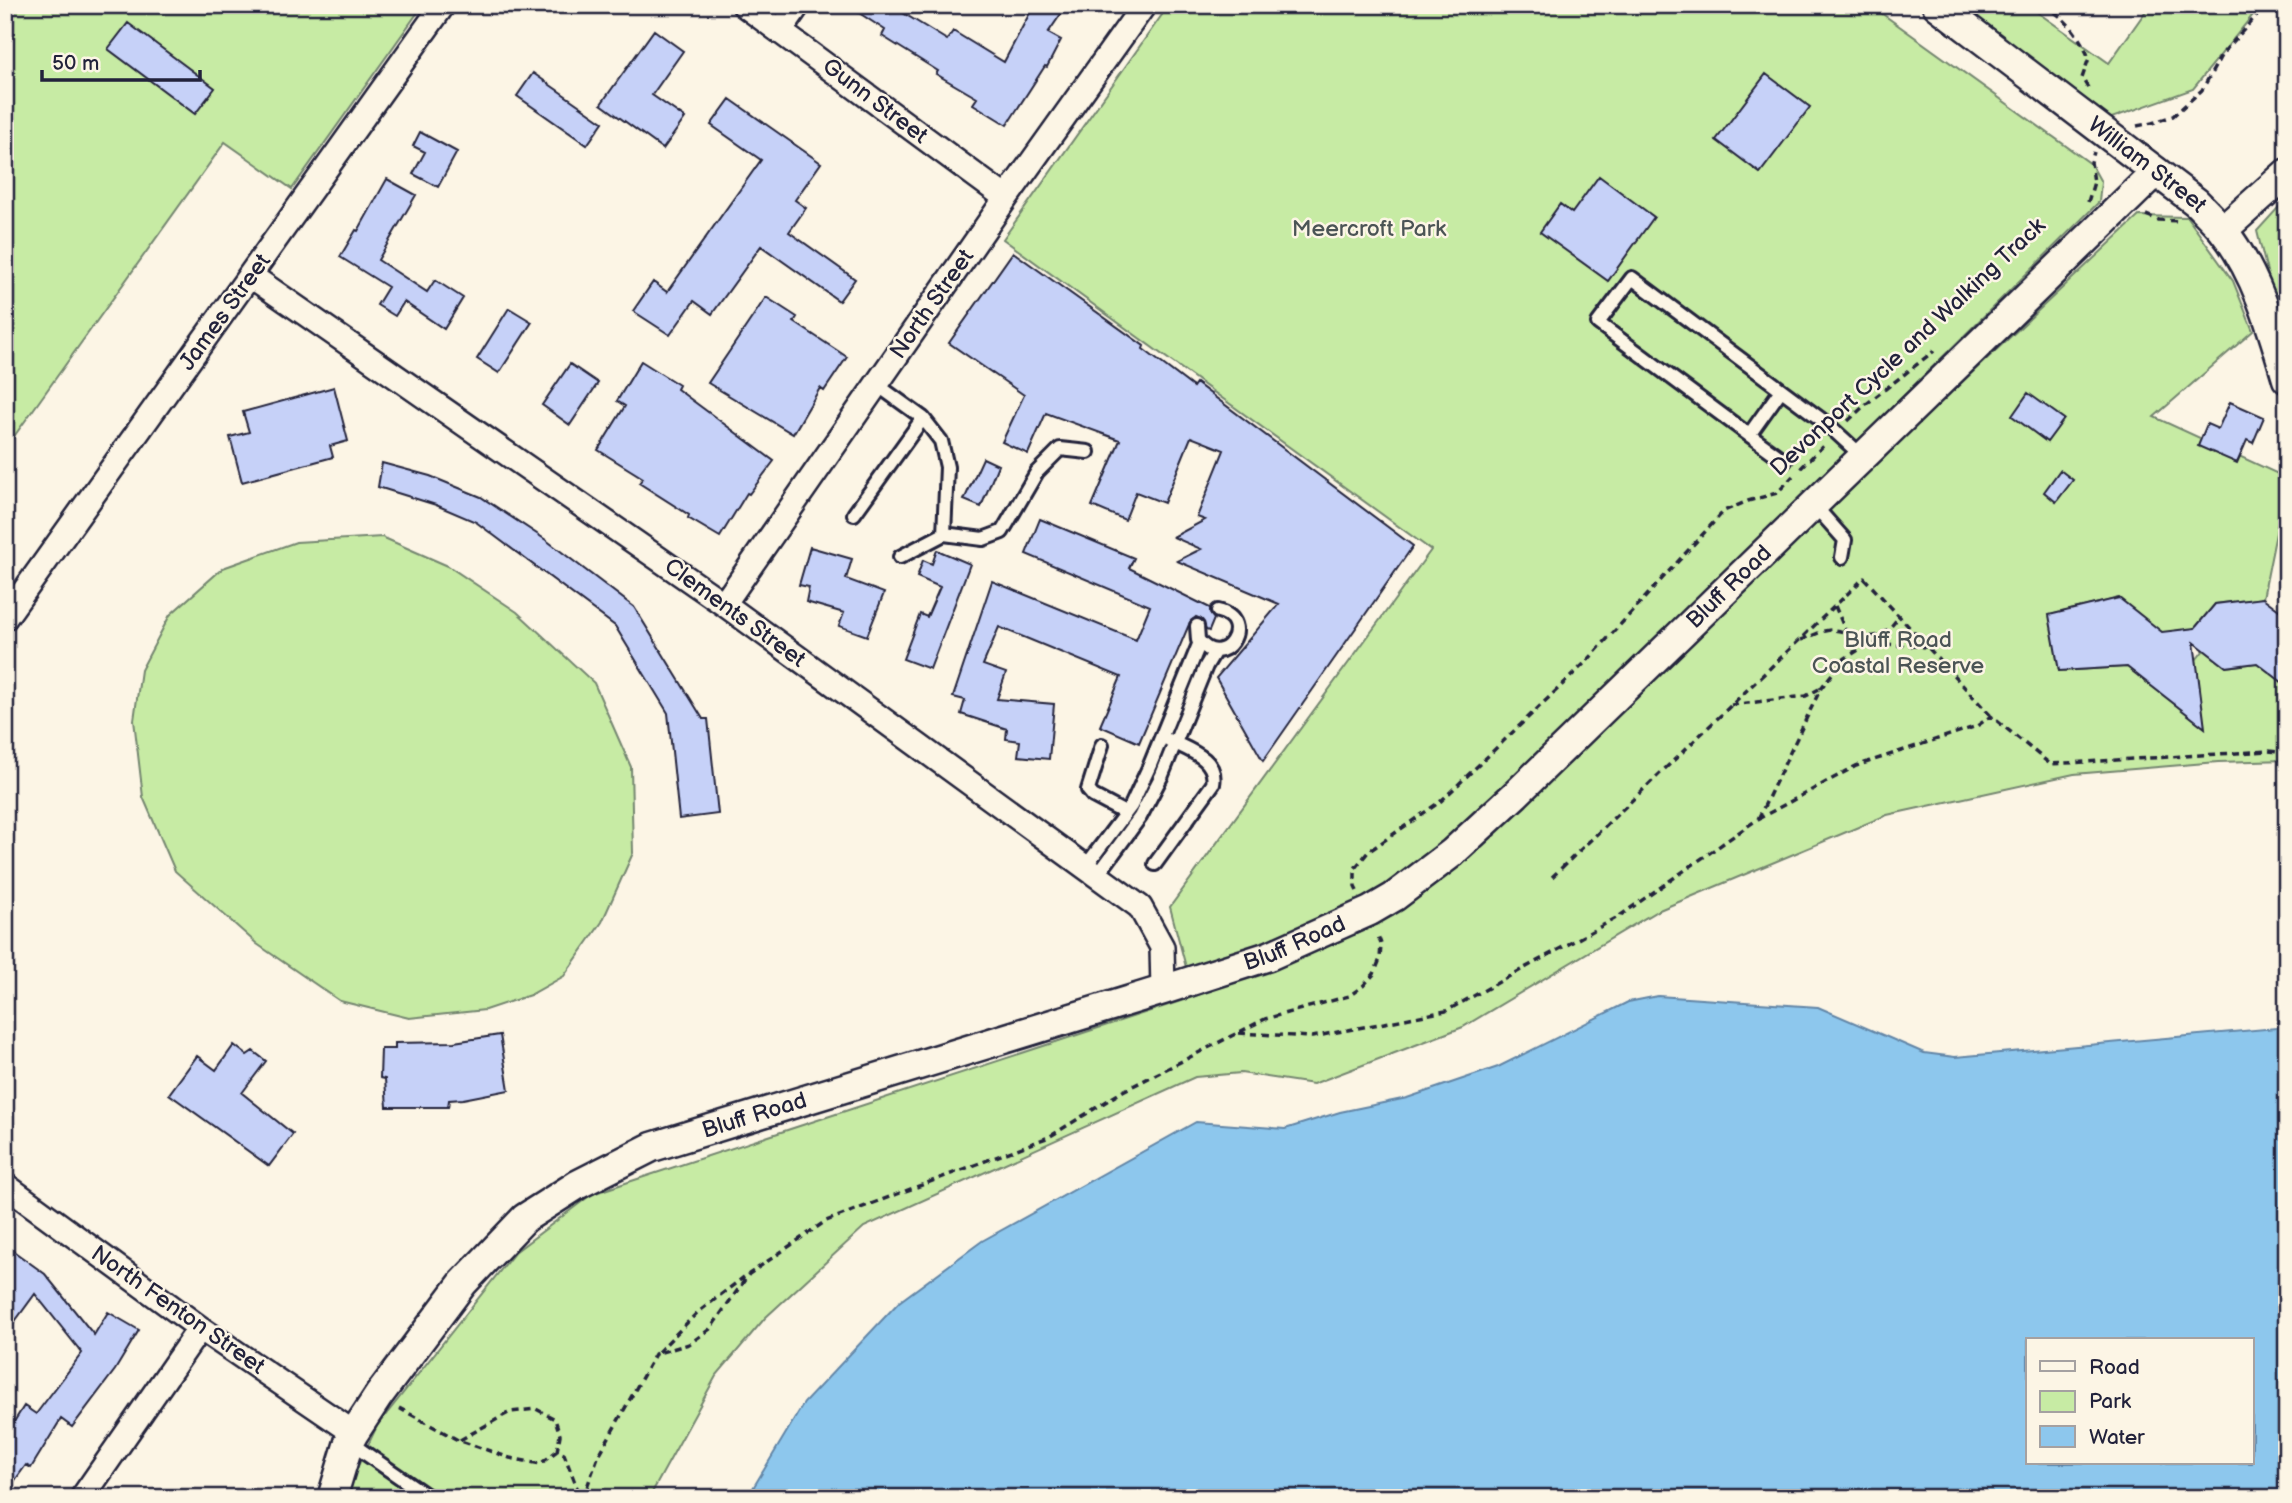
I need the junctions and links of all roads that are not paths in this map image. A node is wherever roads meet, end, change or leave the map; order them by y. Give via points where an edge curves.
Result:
1 (443, 5) edge
2 (744, 5) edge
3 (798, 5) edge
4 (1144, 5) edge
5 (1937, 5) edge
6 (780, 31) junction
7 (2156, 172) junction
8 (2287, 173) edge
9 (1006, 198) junction
10 (2223, 230) junction
11 (251, 276) junction
12 (2287, 379) edge
13 (876, 384) junction
14 (1781, 390) junction
15 (923, 418) junction
16 (1749, 435) junction
17 (1088, 452) dead end
18 (1863, 457) junction
19 (1785, 461) dead end
20 (1814, 505) junction
21 (854, 514) dead end
22 (944, 534) junction
23 (1842, 557) dead end
24 (900, 558) dead end
25 (724, 604) junction
26 (1218, 611) dead end
27 (5, 618) edge
28 (1197, 626) dead end
29 (1200, 642) junction
30 (1215, 651) junction
31 (1161, 737) junction
32 (1175, 743) junction
33 (1102, 745) dead end
34 (1125, 813) junction
35 (1155, 864) dead end
36 (1091, 872) junction
37 (1163, 990) junction
38 (5, 1185) edge
39 (200, 1328) junction
40 (351, 1437) junction
41 (82, 1498) edge
42 (332, 1498) edge
43 (430, 1498) edge

1 - 11 street, James Street
2 - 6 street, Gunn Street
3 - 6 street
4 - 9 street, North Street
5 - 7 street, William Street
6 - 9 street, Gunn Street
7 - 10 street, William Street
7 - 18 street, Bluff Road
8 - 10 street
9 - 13 street, North Street
10 - 12 street, William Street via 2245,264
11 - 25 street, Clements Street
11 - 27 street, James Street
13 - 15 lane
13 - 25 street, North Street
14 - 16 lane
14 - 16 lane via 1632,278 1598,323
14 - 18 lane
15 - 21 lane
15 - 22 lane via 941,441 947,467
16 - 19 lane
17 - 22 lane via 1060,449 1037,472 1002,532 984,540
18 - 20 street, Bluff Road
20 - 23 lane via 1845,540
20 - 37 street, Bluff Road via 1461,845 1394,897 1269,956
22 - 24 lane
25 - 36 street, Clements Street
26 - 30 lane via 1230,617 1236,636 1228,647
28 - 29 lane
29 - 30 lane
29 - 31 lane
30 - 32 lane
31 - 32 lane
31 - 34 lane
32 - 35 lane via 1208,761 1213,767 1213,784
32 - 36 lane via 1140,817
33 - 34 lane via 1088,790
34 - 36 lane
36 - 37 street, Clements Street via 1140,907 1162,947
37 - 40 street, Bluff Road via 652,1147 577,1185 525,1218 463,1283
38 - 39 street, North Fenton Street
39 - 40 street, North Fenton Street
39 - 41 street
40 - 42 street, Bluff Road
40 - 43 lane

